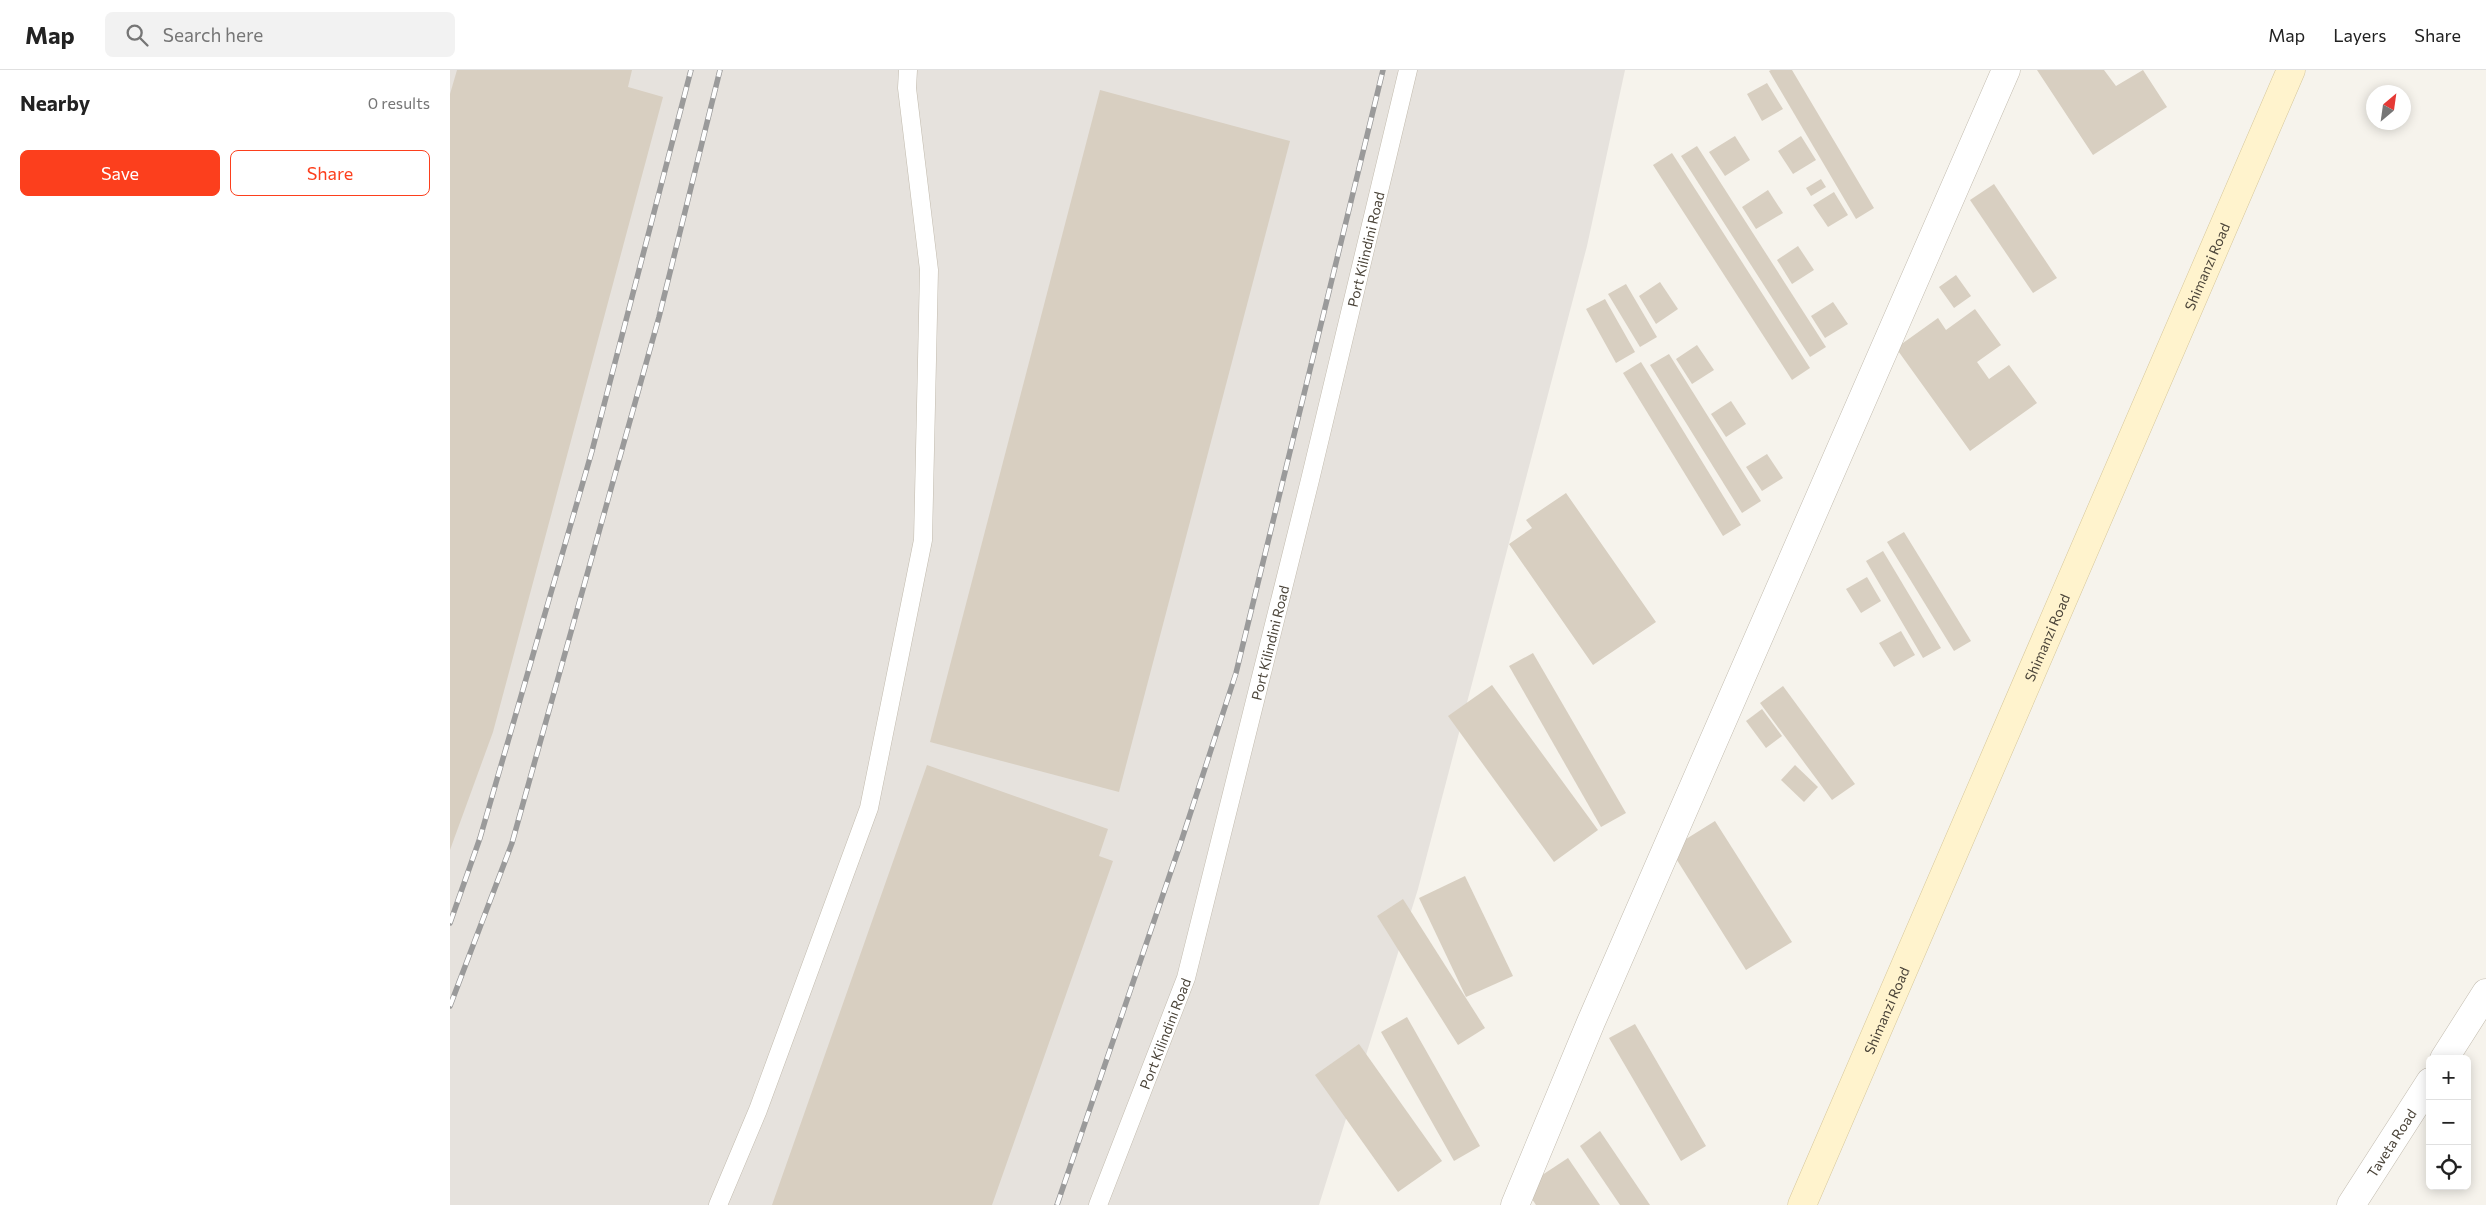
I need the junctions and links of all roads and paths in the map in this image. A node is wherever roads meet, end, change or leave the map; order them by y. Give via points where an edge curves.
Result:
1 (908, 70) edge
2 (1408, 70) edge
3 (2006, 70) edge
4 (2291, 70) edge
5 (2486, 993) edge
6 (2447, 1055) edge
7 (2426, 1088) edge
8 (718, 1205) edge
9 (1098, 1205) edge
10 (1515, 1205) edge
11 (1802, 1205) edge
12 (2352, 1205) edge

1 - 8 lane via 907,88 929,270 923,540 869,808 758,1110
2 - 9 lane, Port Kilindini Road via 1186,978
3 - 10 street
4 - 11 main road, Shimanzi Road
5 - 6 street
7 - 12 street, Taveta Road

